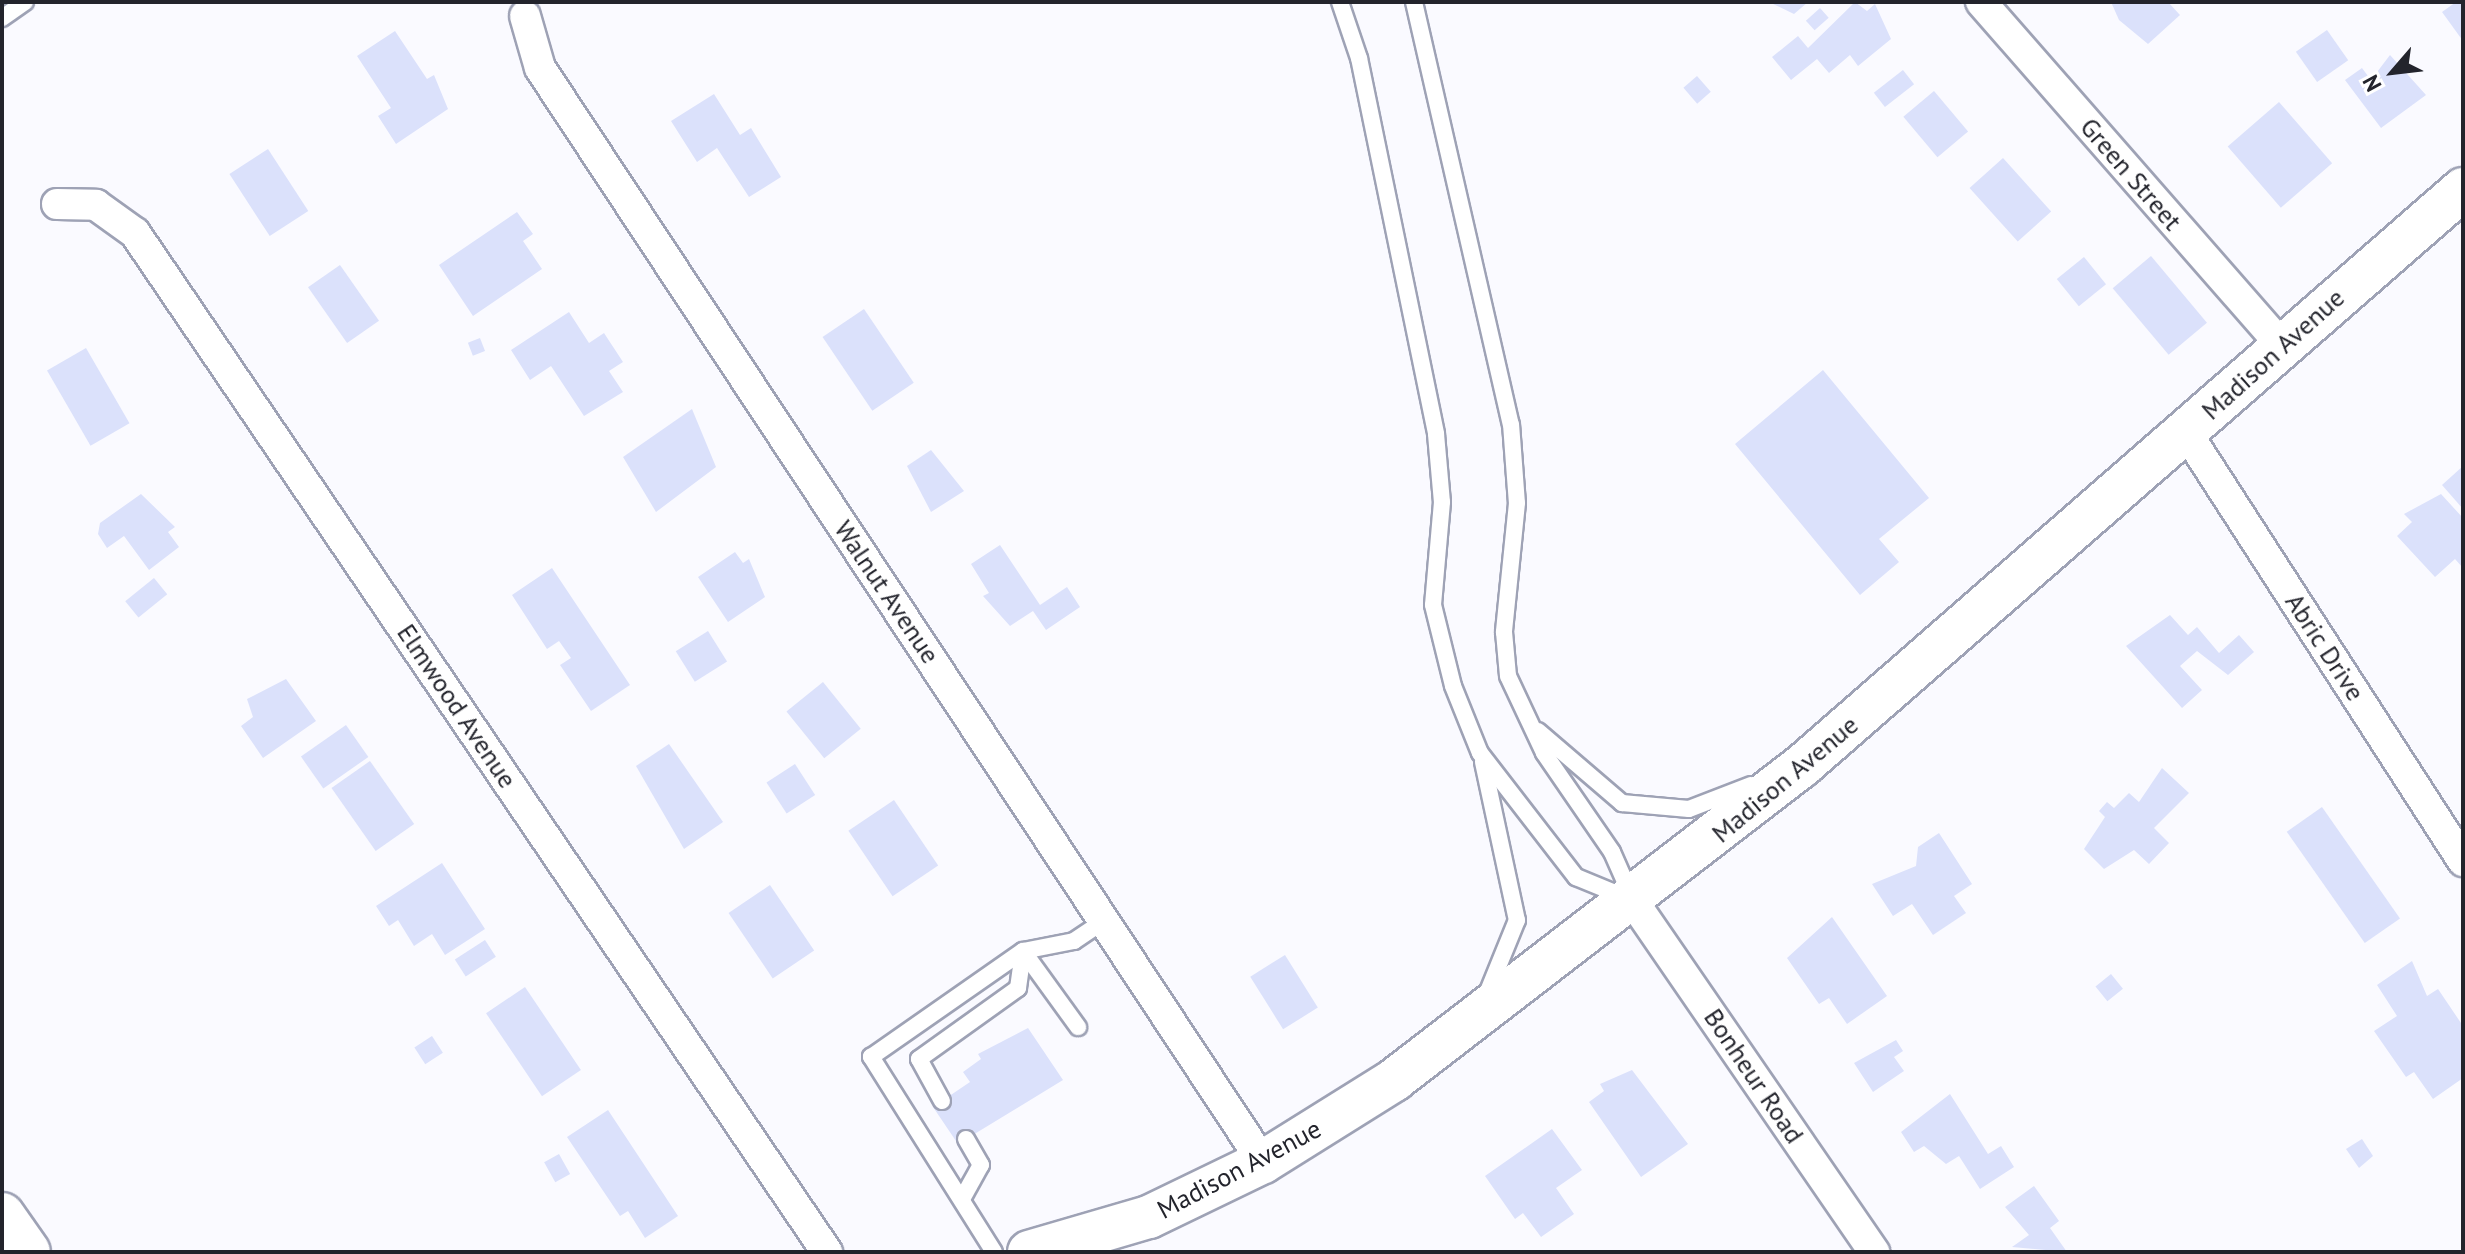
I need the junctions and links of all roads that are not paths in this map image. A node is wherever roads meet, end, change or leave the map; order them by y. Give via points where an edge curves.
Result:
1 (25, 2) edge
2 (1340, 2) edge
3 (1414, 2) edge
4 (1981, 2) edge
5 (525, 16) dead end
6 (2, 18) edge
7 (2463, 189) edge
8 (57, 204) dead end
9 (2282, 346) junction
10 (2186, 432) junction
11 (1523, 715) junction
12 (1480, 753) junction
13 (1803, 765) junction
14 (2463, 861) edge
15 (1633, 901) junction
16 (1105, 920) junction
17 (1023, 951) junction
18 (1078, 1027) dead end
19 (1459, 1028) junction
20 (942, 1101) dead end
21 (966, 1139) dead end
22 (1263, 1162) junction
23 (962, 1199) junction
24 (2, 1215) edge
25 (28, 1252) edge
26 (827, 1252) edge
27 (994, 1252) edge
28 (1029, 1252) edge
29 (1874, 1252) edge

1 - 6 lane
2 - 12 lane via 1359,58 1436,434 1442,502 1433,605 1453,686
3 - 11 lane via 1511,424 1517,503 1504,632 1508,676
4 - 9 street, Green Street
5 - 16 street, Walnut Avenue via 540,68
7 - 9 street, Madison Avenue
8 - 26 street, Elmwood Avenue via 96,205 135,233
9 - 10 street, Madison Avenue
10 - 13 street, Madison Avenue
10 - 14 street, Abric Drive
11 - 13 lane via 1574,768 1622,803 1689,809
11 - 15 lane via 1612,852
12 - 15 lane via 1576,877
12 - 19 lane via 1517,920 1498,977
13 - 15 street, Madison Avenue
15 - 19 street, Madison Avenue
15 - 29 street, Bonheur Road
16 - 17 lane via 1074,941
16 - 22 street, Walnut Avenue
17 - 18 lane
17 - 20 lane via 1018,988 919,1059
17 - 23 lane via 871,1057
19 - 22 street, Madison Avenue via 1394,1080
21 - 23 lane via 981,1165
22 - 28 street, Madison Avenue via 1149,1217
23 - 27 lane
24 - 25 highway

